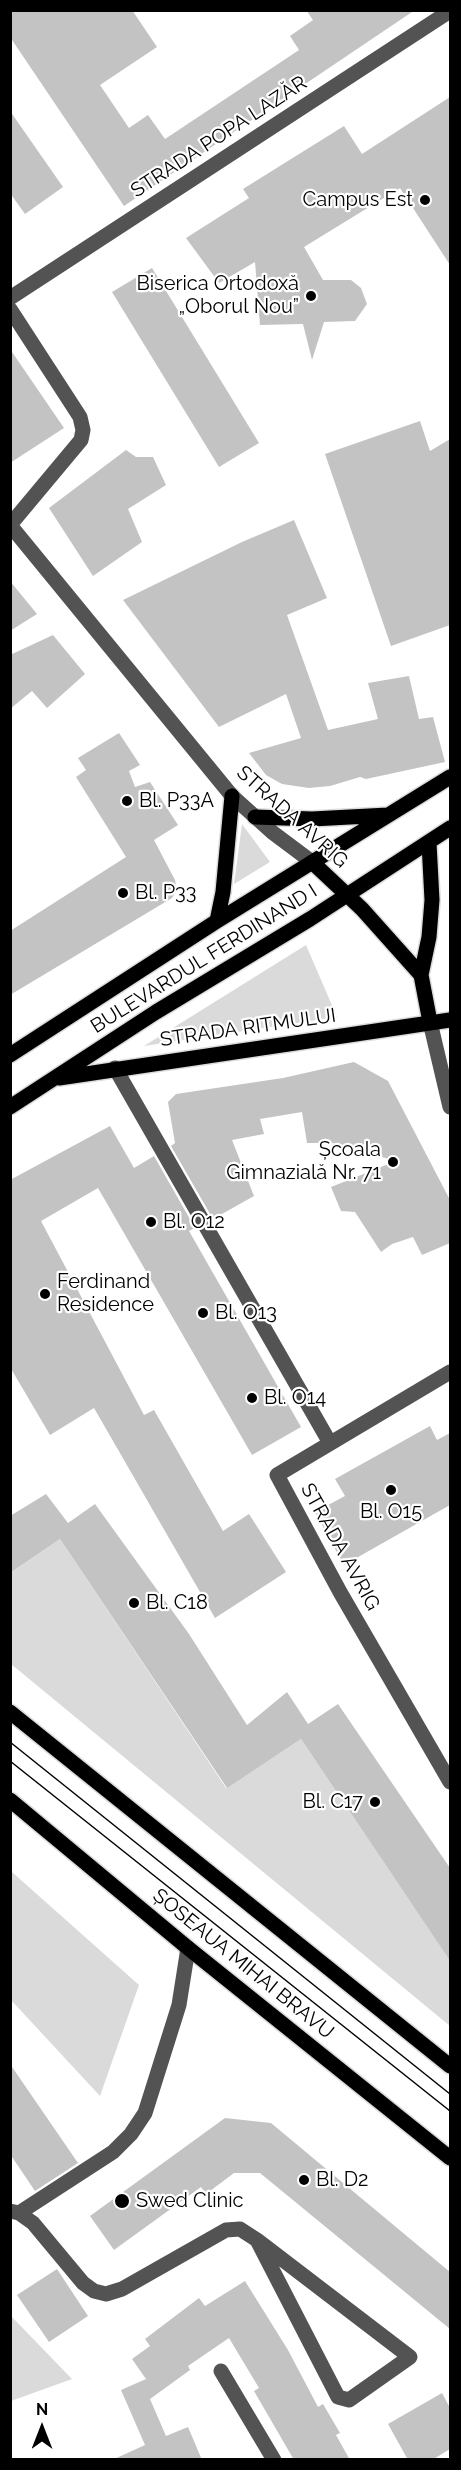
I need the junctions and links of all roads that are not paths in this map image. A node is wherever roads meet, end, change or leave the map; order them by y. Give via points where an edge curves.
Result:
1 (450, 11) edge
2 (10, 298) edge
3 (10, 309) edge
4 (11, 525) edge
5 (450, 777) edge
6 (232, 796) junction
7 (391, 814) junction
8 (255, 817) junction
9 (450, 828) edge
10 (429, 843) junction
11 (312, 862) junction
12 (347, 894) junction
13 (217, 921) junction
14 (421, 975) junction
15 (450, 1020) edge
16 (430, 1022) junction
17 (10, 1055) edge
18 (115, 1068) junction
19 (52, 1079) junction
20 (10, 1107) edge
21 (450, 1107) edge
22 (450, 1372) edge
23 (330, 1443) junction
24 (10, 1712) edge
25 (450, 1782) edge
26 (10, 1800) edge
27 (188, 1948) junction
28 (450, 2066) edge
29 (450, 2158) edge
30 (15, 2212) edge
31 (257, 2240) junction
32 (221, 2371) dead end
33 (274, 2460) edge

1 - 2 street, STRADA POPA LAZĂR
3 - 4 street via 80,417 83,430 81,440
4 - 6 street, STRADA AVRIG
5 - 7 main road, BULEVARDUL FERDINAND I
6 - 8 street, STRADA AVRIG
6 - 13 main road
7 - 8 main road via 312,819
7 - 11 main road, BULEVARDUL FERDINAND I
8 - 11 street, STRADA AVRIG
9 - 10 main road, BULEVARDUL FERDINAND I
10 - 12 main road, BULEVARDUL FERDINAND I
10 - 14 main road via 432,900
11 - 12 main road, STRADA AVRIG
11 - 13 main road, BULEVARDUL FERDINAND I
12 - 14 main road, STRADA AVRIG
12 - 19 main road, BULEVARDUL FERDINAND I
13 - 17 main road, BULEVARDUL FERDINAND I
14 - 16 main road
15 - 16 main road, STRADA RITMULUI
16 - 18 main road, STRADA RITMULUI
16 - 21 street
18 - 19 main road, STRADA RITMULUI
18 - 23 street
19 - 20 main road, BULEVARDUL FERDINAND I
22 - 23 street, STRADA AVRIG
23 - 25 street, STRADA AVRIG via 277,1475
24 - 28 main road
26 - 27 main road, ȘOSEAUA MIHAI BRAVU
27 - 29 main road, ȘOSEAUA MIHAI BRAVU
27 - 30 street via 178,2005 145,2113 113,2152
30 - 31 street via 33,2223 83,2283 106,2294 122,2289 226,2230 240,2229
31 - 31 street via 410,2357 349,2400 338,2397
32 - 33 street

